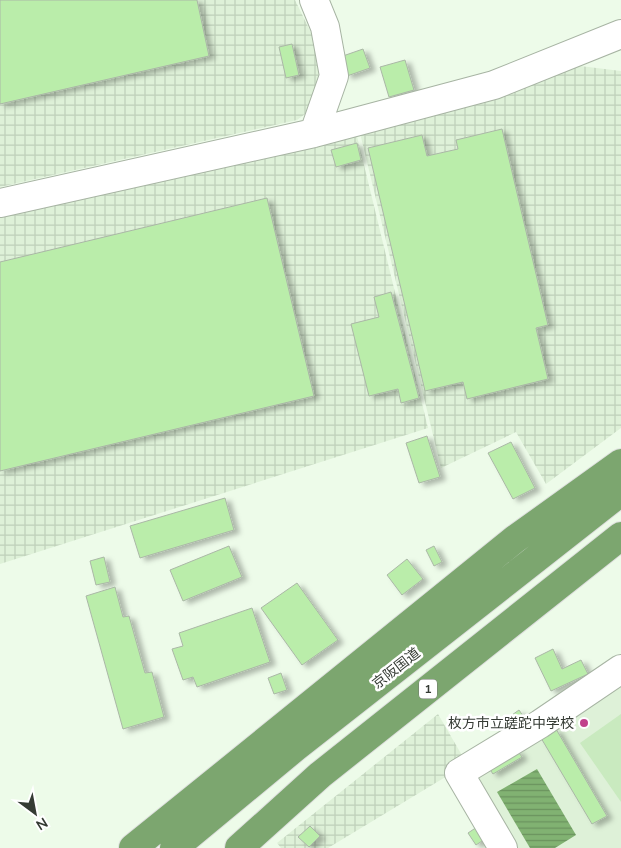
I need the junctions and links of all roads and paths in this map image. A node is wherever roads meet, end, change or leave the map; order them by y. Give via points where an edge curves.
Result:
1 (314, 0) edge
2 (621, 34) edge
3 (314, 133) junction
4 (0, 203) edge
5 (621, 463) edge
6 (621, 492) edge
7 (621, 536) edge
8 (621, 669) edge
9 (133, 848) edge
10 (174, 848) edge
11 (238, 848) edge
12 (503, 848) edge

1 - 3 street via 325,28 334,76
2 - 3 street via 494,86
3 - 4 street
5 - 9 highway via 515,539
6 - 10 highway, 京阪国道 via 296,746
7 - 11 highway, 1 via 320,775
8 - 12 street via 540,724 459,773

